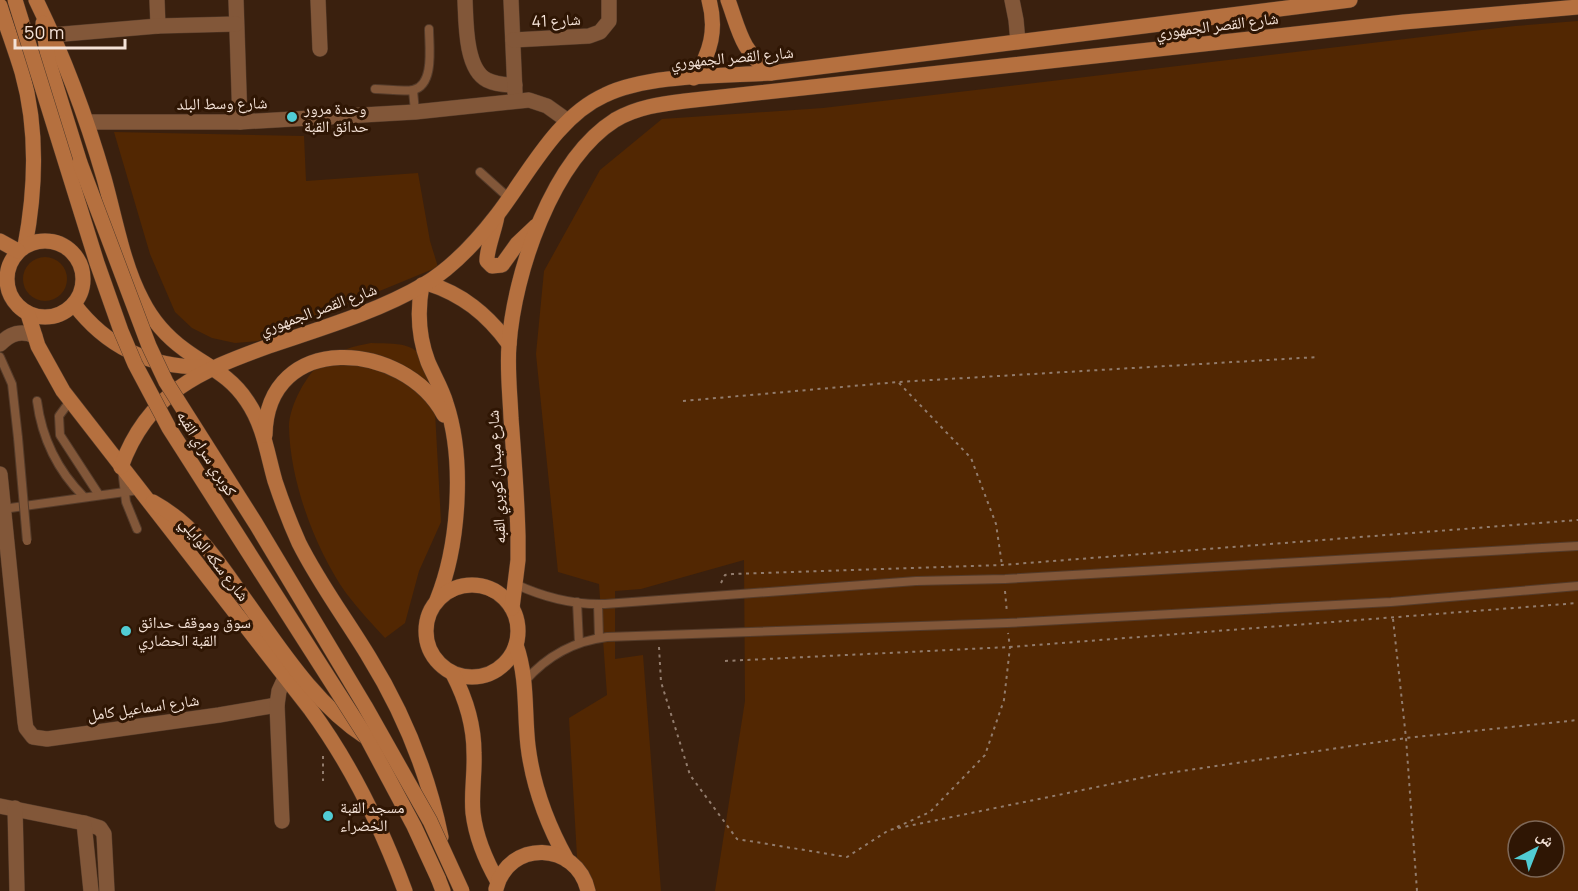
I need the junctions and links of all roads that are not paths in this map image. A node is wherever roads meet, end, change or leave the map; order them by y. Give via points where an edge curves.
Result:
1 (15, 0) edge
2 (157, 0) edge
3 (236, 0) edge
4 (318, 0) edge
5 (465, 0) edge
6 (511, 0) edge
7 (609, 0) edge
8 (709, 0) edge
9 (728, 0) edge
10 (1012, 0) edge
11 (1350, 0) edge
12 (0, 6) edge
13 (39, 7) edge
14 (1578, 7) edge
15 (236, 24) junction
16 (158, 26) junction
17 (429, 29) dead end
18 (52, 35) junction
19 (513, 40) junction
20 (1018, 42) junction
21 (320, 49) dead end
22 (771, 73) junction
23 (694, 78) junction
24 (375, 89) dead end
25 (413, 90) junction
26 (515, 93) junction
27 (415, 112) junction
28 (568, 121) junction
29 (87, 122) junction
30 (240, 122) junction
31 (480, 172) dead end
32 (509, 198) junction
33 (497, 216) junction
34 (539, 224) junction
35 (0, 241) edge
36 (21, 249) junction
37 (424, 284) junction
38 (4, 286) edge
39 (74, 304) junction
40 (28, 314) junction
41 (35, 336) junction
42 (0, 344) edge
43 (509, 344) junction
44 (0, 357) edge
45 (213, 367) junction
46 (70, 400) junction
47 (37, 401) dead end
48 (454, 431) junction
49 (265, 438) junction
50 (121, 467) junction
51 (0, 474) edge
52 (136, 493) junction
53 (99, 495) junction
54 (84, 497) junction
55 (2, 509) edge
56 (136, 529) dead end
57 (27, 542) dead end
58 (1578, 546) edge
59 (515, 584) junction
60 (1578, 586) edge
61 (437, 600) junction
62 (577, 602) junction
63 (598, 604) junction
64 (512, 608) junction
65 (8, 626) edge
66 (599, 638) junction
67 (579, 643) junction
68 (516, 645) junction
69 (453, 674) junction
70 (285, 678) junction
71 (525, 681) junction
72 (277, 705) junction
73 (366, 738) junction
74 (8, 807) edge
75 (282, 821) dead end
76 (84, 823) junction
77 (444, 850) junction
78 (567, 860) junction
79 (440, 887) edge
80 (497, 887) edge
81 (17, 891) edge
82 (91, 891) edge
83 (107, 891) edge
84 (405, 891) edge
85 (462, 891) edge
86 (588, 891) edge

1 - 73 main road, كوبري سراي القبه, bridge via 97,263 135,364 169,428
2 - 16 street
3 - 15 street
4 - 21 street
5 - 26 street via 467,32 476,69 485,79
6 - 19 street
7 - 19 street, شارع 41 via 609,21 600,32
8 - 23 main road via 712,43
9 - 22 main road via 744,45 755,61
10 - 20 street
11 - 20 main road, شارع القصر الجمهوري
12 - 36 main road via 22,73 31,122 34,172
13 - 18 main road
13 - 77 main road, كوبري سراي القبه, bridge via 48,60 80,162 166,382 359,695
14 - 34 main road, شارع القصر الجمهوري via 1404,22 650,105 617,119 589,141 561,180
15 - 16 street
15 - 30 street
16 - 18 street
17 - 25 lane via 428,74 423,84
18 - 29 main road
19 - 26 street
20 - 22 main road, شارع القصر الجمهوري
22 - 23 main road, شارع القصر الجمهوري
23 - 28 main road, شارع القصر الجمهوري via 628,86 603,95
24 - 25 lane
25 - 27 lane
26 - 27 street, شارع وسط البلد
26 - 28 street, شارع وسط البلد via 547,106
27 - 30 street, شارع وسط البلد
28 - 32 main road, شارع القصر الجمهوري
29 - 30 street, شارع وسط البلد
29 - 45 main road via 141,299 171,339
31 - 32 lane
32 - 33 main road, شارع القصر الجمهوري
33 - 34 main road via 487,258 496,267 505,263 517,243
33 - 37 main road, شارع القصر الجمهوري via 463,253
34 - 43 main road, شارع القصر الجمهوري via 523,270
35 - 36 main road
36 - 38 main road via 7,270
36 - 39 main road via 49,241 64,246 76,257 83,281
37 - 43 main road via 443,288 474,305
37 - 45 main road, شارع القصر الجمهوري via 376,308
37 - 48 main road via 418,317 422,341
38 - 40 main road
39 - 40 main road via 53,317
39 - 45 main road, شارع القصر الجمهوري via 103,336 141,358 170,366
40 - 41 main road, شارع سكه الوايلي
41 - 42 street via 17,333
41 - 46 main road, شارع سكه الوايلي via 53,377
43 - 59 main road, شارع ميدان كوبري القبه via 518,536
44 - 57 lane, bridge via 12,384
45 - 49 main road via 246,398
45 - 50 main road, شارع القصر الجمهوري via 177,387 156,406 132,441
46 - 50 main road, شارع سكه الوايلي
46 - 53 lane via 59,416 60,435
47 - 54 lane via 51,453 65,477
48 - 49 main road via 433,398 411,378 377,362 341,357 311,363 286,381 270,407
48 - 61 main road via 455,537
49 - 77 main road, bridge via 282,502 300,544 384,683 410,737 430,793
50 - 52 main road, شارع سكه الوايلي
51 - 55 street
52 - 53 lane
52 - 56 lane via 126,502
52 - 70 main road, شارع سكه الوايلي
52 - 73 main road via 176,517 202,540 303,677 336,714
53 - 54 lane
54 - 55 lane
55 - 65 street
58 - 63 lane via 1053,576 916,580
59 - 62 lane via 545,596
59 - 64 main road, شارع ميدان كوبري القبه
60 - 66 lane via 1390,602 1007,623
61 - 64 main road via 452,589 481,586 498,593
61 - 69 main road via 427,617 425,637 437,663
62 - 63 lane
62 - 67 lane
63 - 66 lane
64 - 68 main road via 518,626
65 - 72 street, شارع اسماعيل كامل via 26,728 33,736 47,739
66 - 67 lane
67 - 71 lane via 544,662
68 - 69 main road via 507,662 491,674 472,678
68 - 71 main road
69 - 80 main road via 474,736 472,799 476,830
70 - 72 street
70 - 84 main road, شارع سكه الوايلي via 355,776
71 - 78 main road via 533,776 549,824
72 - 75 street
73 - 79 main road, كوبري سراي القبه, bridge via 414,826
74 - 76 street
74 - 81 street
76 - 82 street
76 - 83 street via 100,828 104,834
77 - 85 main road, كوبري سراي القبه, bridge
78 - 80 main road via 548,852 527,854 509,865
78 - 86 main road via 582,875

